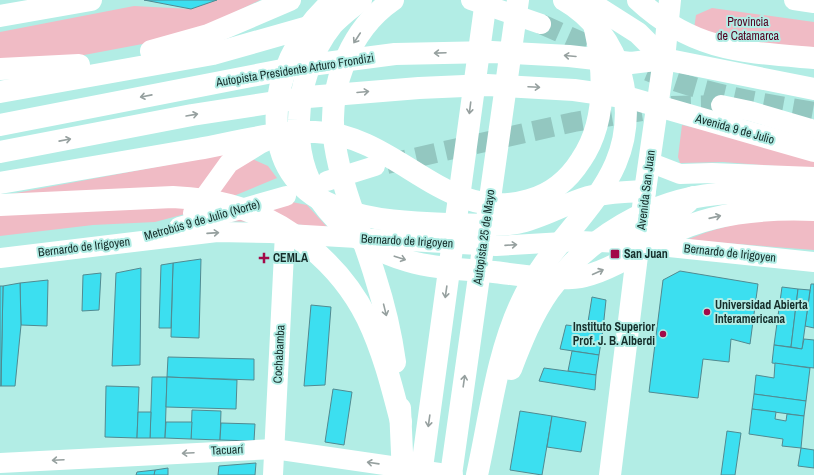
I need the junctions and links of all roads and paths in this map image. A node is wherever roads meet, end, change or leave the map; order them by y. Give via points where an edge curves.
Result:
1 (91, 0) edge
2 (290, 0) edge
3 (334, 0) edge
4 (361, 0) edge
5 (393, 0) edge
6 (401, 0) edge
7 (471, 0) edge
8 (486, 0) edge
9 (518, 0) edge
10 (564, 0) edge
11 (586, 0) edge
12 (638, 0) edge
13 (670, 0) edge
14 (794, 0) edge
15 (814, 3) edge
16 (0, 16) edge
17 (541, 24) tunnel mouth
18 (814, 58) edge
19 (664, 59) junction
20 (84, 64) junction
21 (0, 69) edge
22 (0, 81) edge
23 (814, 89) edge
24 (0, 92) edge
25 (721, 105) tunnel mouth
26 (657, 106) junction
27 (0, 125) edge
28 (814, 130) edge
29 (282, 135) junction
30 (814, 151) edge
31 (0, 152) edge
32 (649, 162) junction
33 (375, 166) tunnel mouth
34 (712, 173) junction
35 (814, 177) edge
36 (327, 181) dead end
37 (0, 183) edge
38 (292, 190) junction
39 (645, 191) junction
40 (814, 194) edge
41 (0, 205) edge
42 (814, 210) edge
43 (175, 228) junction
44 (286, 233) junction
45 (119, 242) junction
46 (640, 244) junction
47 (0, 258) edge
48 (814, 262) edge
49 (401, 422) junction
50 (274, 449) junction
51 (0, 463) edge
52 (478, 470) edge
53 (273, 475) edge
54 (403, 475) edge
55 (421, 475) edge
56 (452, 475) edge
57 (610, 475) edge

1 - 16 main road
2 - 20 main road via 236,24 184,42
3 - 38 main road via 301,38 289,62 279,94 279,142
4 -> 42 main road via 333,25 314,55 303,88 298,136 309,180 329,214 350,232 385,253 410,262 442,267 577,278 598,272 700,221 745,212
5 -> 49 main road via 369,23 348,54 337,89 333,130 347,192 385,312 393,353
6 - 24 main road via 213,54
7 - 17 street
8 -> 55 main road
56 -> 9 main road, Autopista 25 de Mayo
10 - 52 main road via 597,28 619,67 626,102 623,144 618,162 607,181 541,269 518,309 498,370
11 - 19 main road via 638,33
11 - 29 main road via 597,44 601,95 595,129 586,153 575,170 546,194 523,202 494,206 453,194 352,137 315,132
12 - 18 main road via 672,26 710,44 753,52
13 - 19 main road, Avenida San Juan
14 - 15 street
19 - 23 main road
19 - 26 main road, Avenida San Juan
19 -> 27 main road, Autopista Presidente Arturo Frondizi via 631,63 568,56 492,52 369,57 235,78
20 - 21 main road
20 - 22 main road
25 - 28 street
26 - 30 main road, Avenida 9 de Julio
31 -> 26 main road via 192,115 308,97 419,88 487,85 542,88 630,98
26 - 32 main road, Avenida San Juan
29 - 37 main road
29 - 43 street via 260,144 229,163 194,212
32 - 34 street via 680,174
32 - 39 main road, Avenida San Juan
33 - 36 street
34 - 35 street
34 - 46 street via 688,202
38 - 39 main road via 305,190 322,200 371,218 413,223 496,225 538,218 588,197
38 - 43 street, Metrobús 9 de Julio (Norte)
39 - 46 main road, Avenida San Juan
40 - 52 main road via 716,194 680,201 638,216 599,239 572,263 549,290 528,327 507,379
41 - 49 main road via 173,197 229,204 256,213 287,230 323,260 354,297 381,353
43 - 45 street, Metrobús 9 de Julio (Norte)
45 -> 44 street, Bernardo de Irigoyen via 217,232
44 -> 46 street, Bernardo de Irigoyen via 496,246 580,242
44 - 50 street, Cochabamba
45 - 47 street, Bernardo de Irigoyen
46 - 48 street, Bernardo de Irigoyen
46 - 57 main road, Avenida San Juan
49 - 54 main road
50 -> 51 street, Tacuarí
50 - 53 street, Cochabamba
56 -> 50 street, Tacuarí

